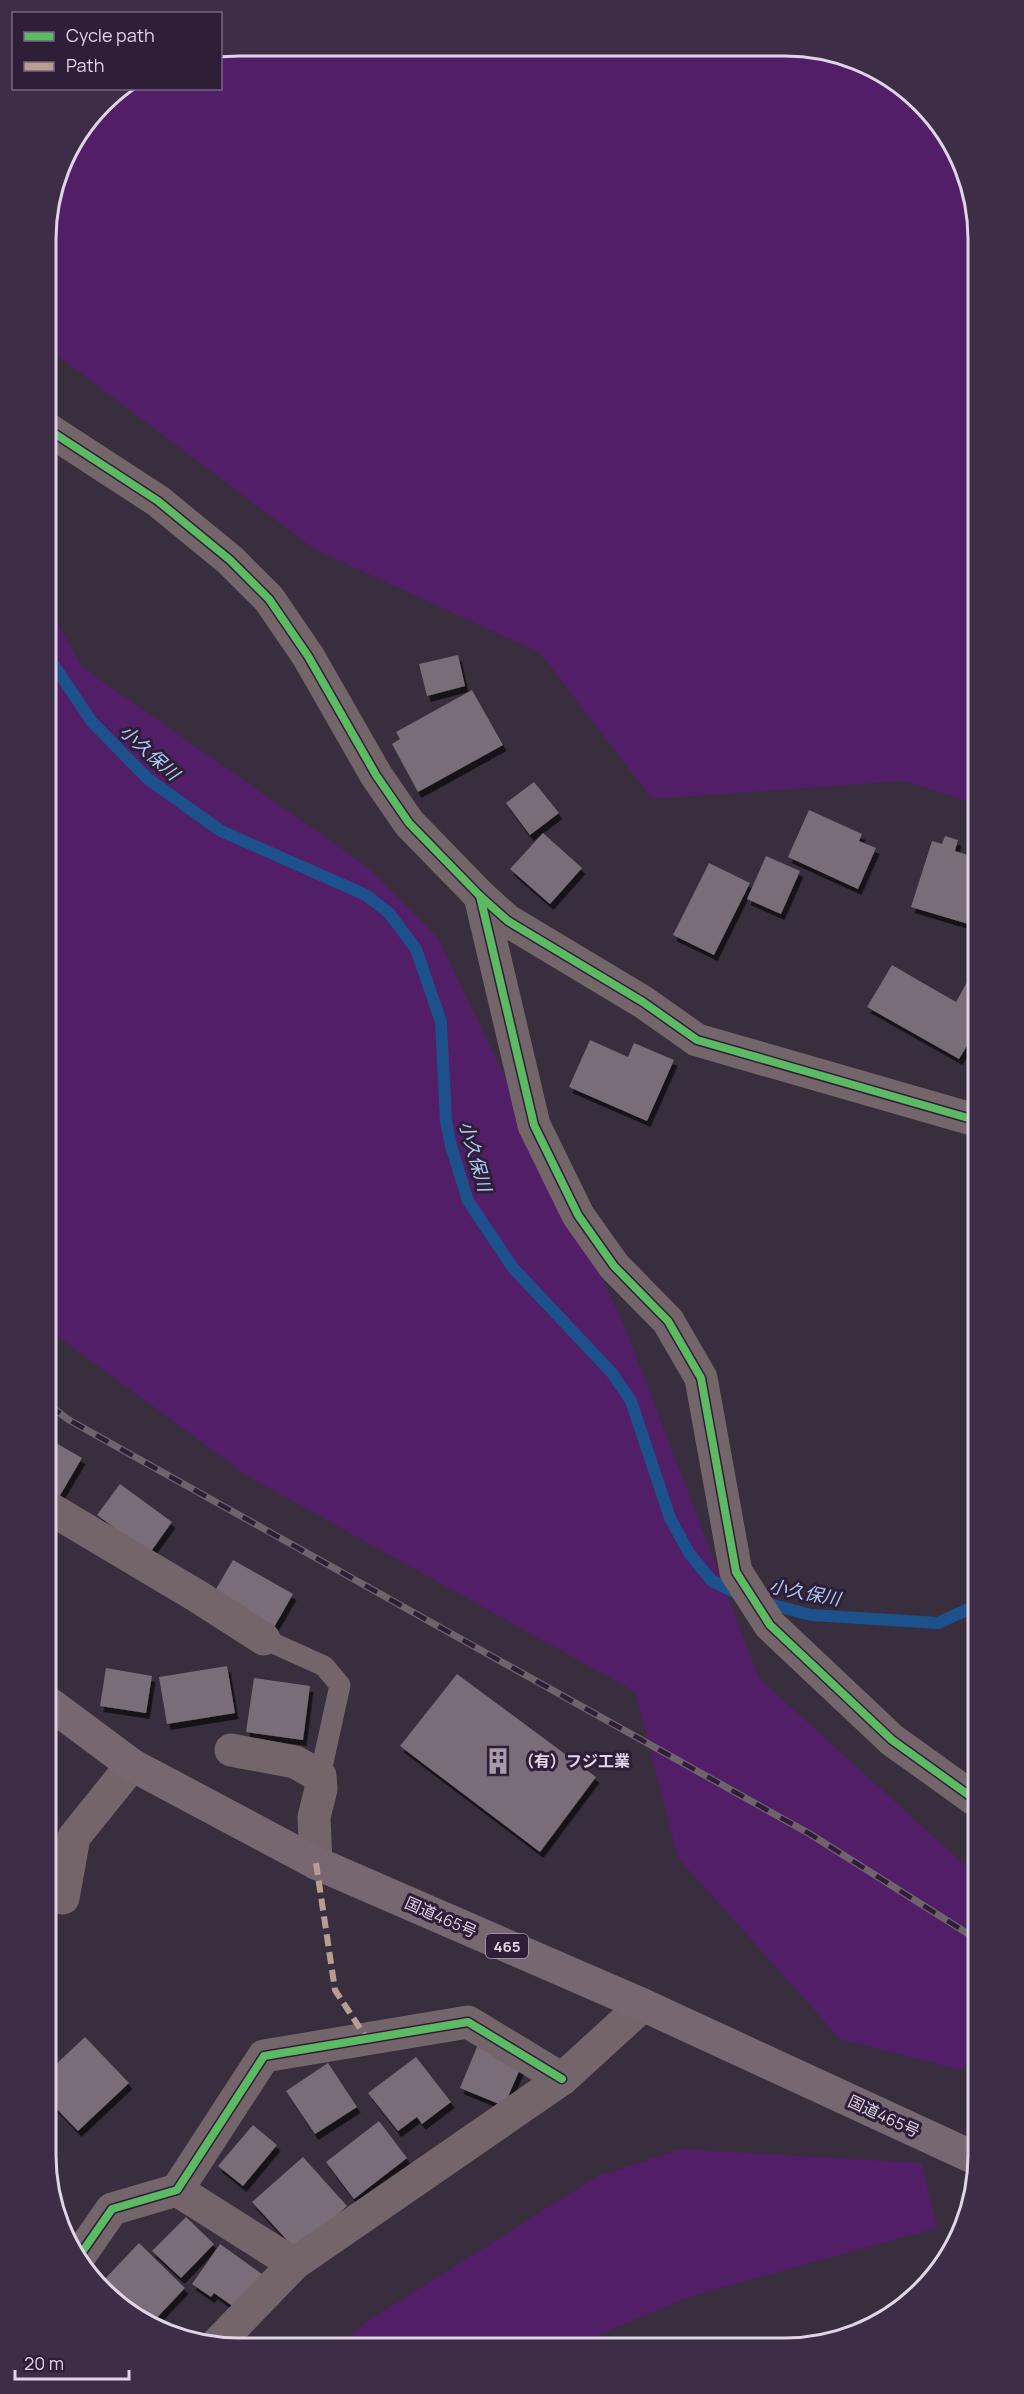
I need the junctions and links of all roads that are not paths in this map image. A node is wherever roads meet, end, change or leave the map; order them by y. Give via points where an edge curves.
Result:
1 (56, 435) edge
2 (480, 896) junction
3 (968, 1117) edge
4 (56, 1512) edge
5 (264, 1639) joint
6 (56, 1708) edge
7 (231, 1750) dead end
8 (132, 1765) junction
9 (320, 1776) junction
10 (968, 1795) edge
11 (316, 1863) junction
12 (63, 1898) dead end
13 (643, 2005) junction
14 (562, 2079) junction
15 (968, 2155) edge
16 (177, 2190) junction
17 (82, 2251) edge
18 (294, 2264) junction
19 (223, 2338) edge

1 - 2 street via 158,501 269,598 308,656 375,775 409,823
2 - 3 street via 508,921 643,1002 697,1040
2 - 10 street via 534,1125 578,1215 614,1266 668,1321 701,1378 736,1572 770,1625 892,1740
4 - 5 street
5 - 9 lane via 324,1666 340,1685
6 - 8 highway, 国道465号 / 465
7 - 9 street via 295,1762
8 - 11 highway, 国道465号 / 465
8 - 12 street via 74,1837
9 - 11 street via 314,1817
11 - 13 highway, 国道465号 / 465
13 - 14 street
13 - 15 highway, 国道465号 / 465
14 - 16 street via 468,2022 264,2056
14 - 18 street
16 - 17 street via 112,2209
16 - 18 street
18 - 19 street

